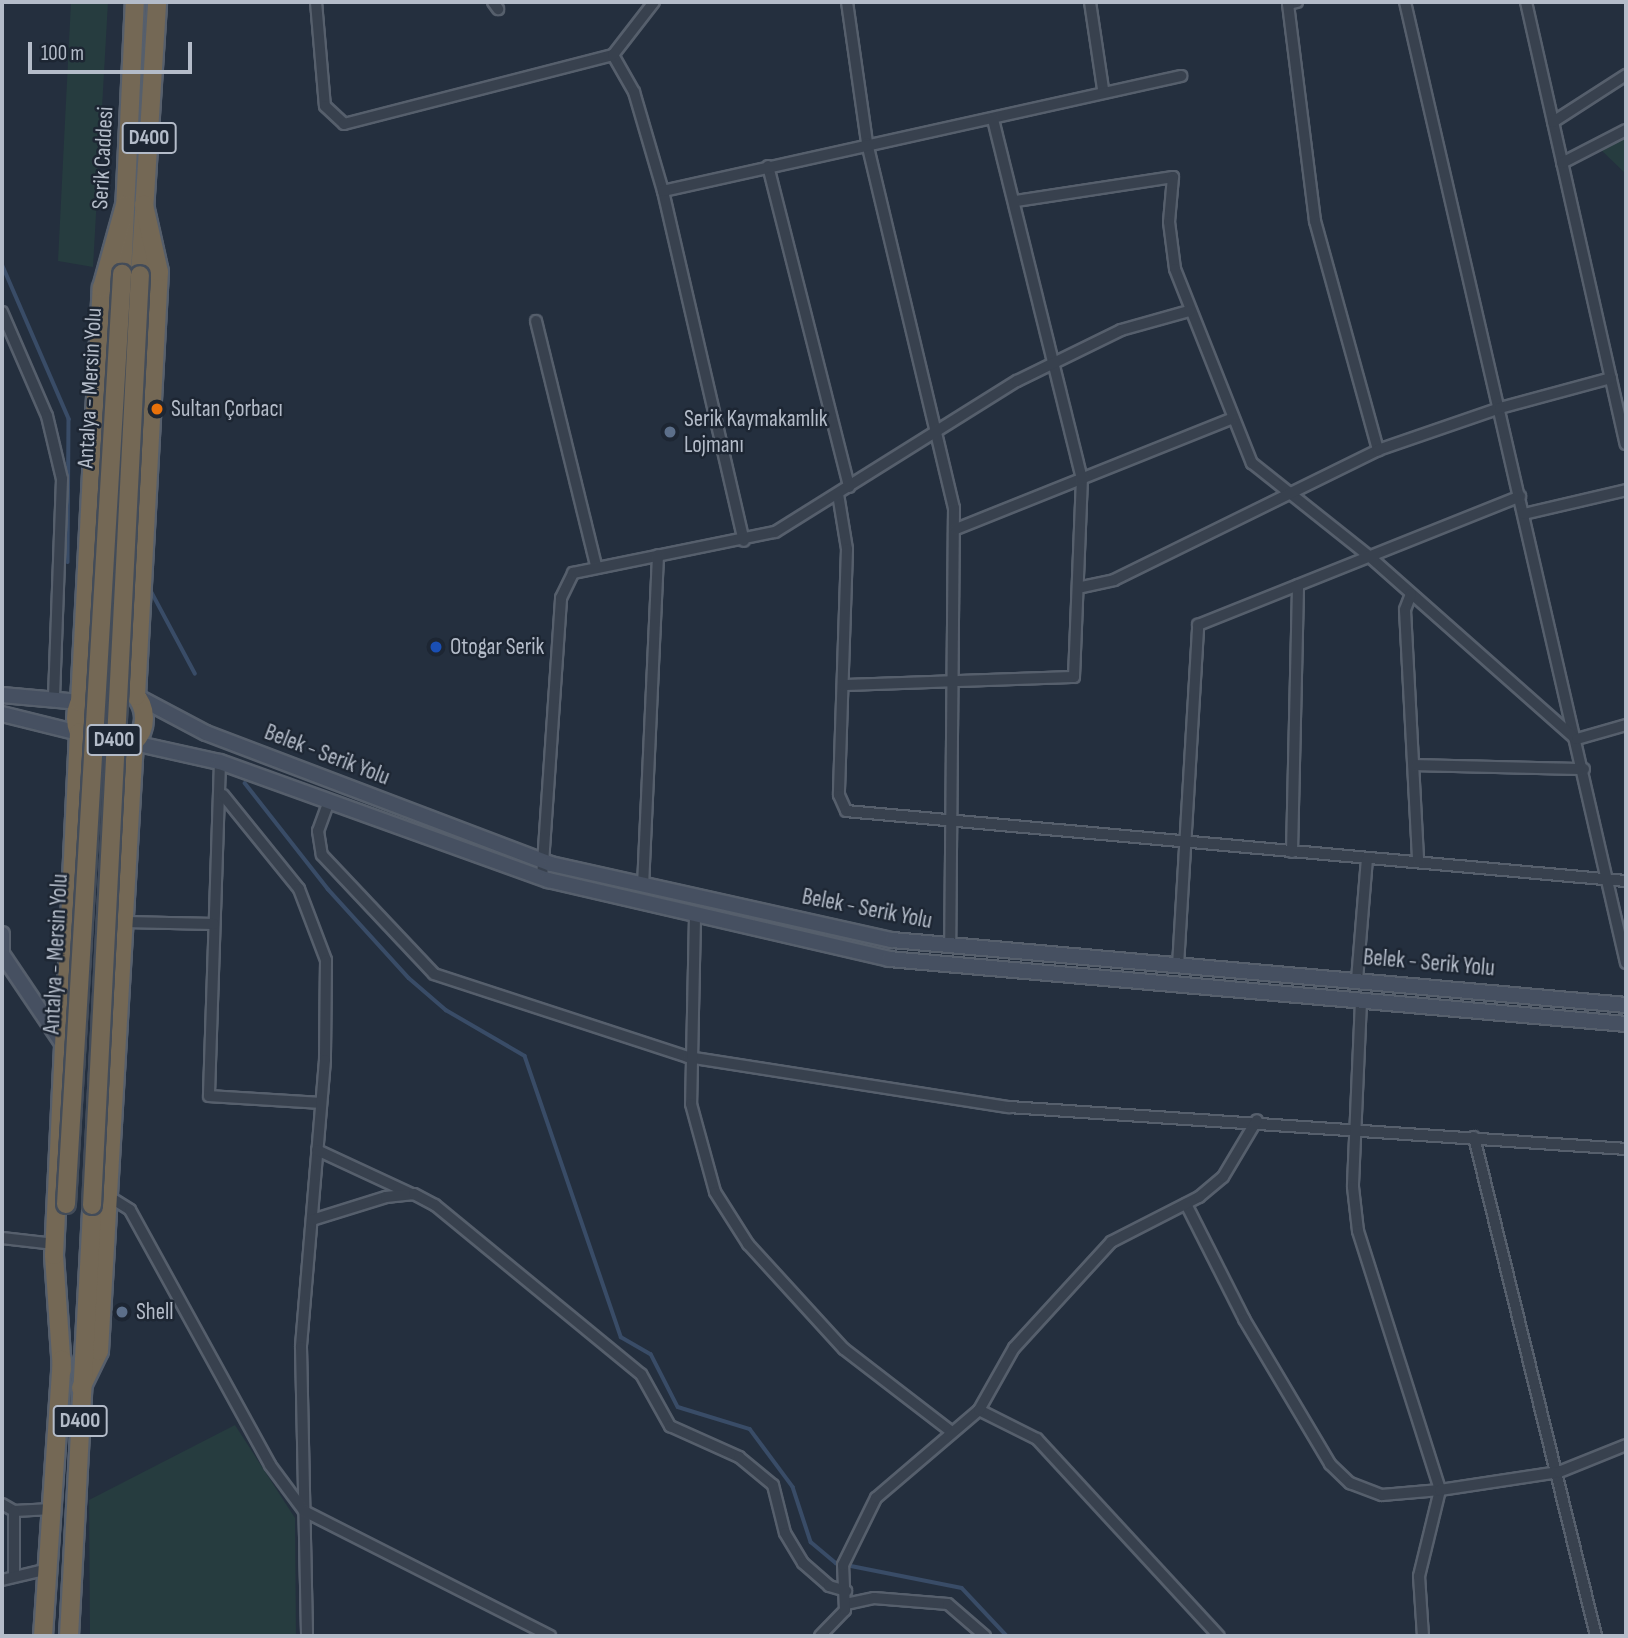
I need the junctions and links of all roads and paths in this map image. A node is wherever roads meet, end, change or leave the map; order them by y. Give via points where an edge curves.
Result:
1 (135, 2) edge
2 (157, 2) edge
3 (316, 2) edge
4 (654, 2) edge
5 (847, 2) edge
6 (1090, 2) edge
7 (1297, 2) edge
8 (1405, 2) edge
9 (1526, 2) edge
10 (613, 55) junction
11 (1626, 75) edge
12 (1181, 76) dead end
13 (1103, 89) junction
14 (993, 119) junction
15 (1553, 122) junction
16 (1626, 130) edge
17 (867, 143) junction
18 (1562, 163) junction
19 (768, 166) junction
20 (663, 191) junction
21 (1016, 201) junction
22 (125, 205) junction
23 (144, 205) junction
24 (122, 274) joint
25 (140, 275) joint
26 (1189, 311) junction
27 (2, 312) edge
28 (536, 321) dead end
29 (1055, 363) junction
30 (1611, 379) junction
31 (1500, 408) junction
32 (1231, 419) junction
33 (939, 432) junction
34 (1626, 444) edge
35 (1378, 450) junction
36 (1082, 479) junction
37 (849, 487) junction
38 (1626, 490) edge
39 (1284, 492) junction
40 (838, 494) junction
41 (1520, 496) junction
42 (1524, 514) junction
43 (956, 529) junction
44 (744, 541) junction
45 (658, 555) junction
46 (1369, 556) junction
47 (596, 566) junction
48 (1298, 585) junction
49 (1082, 587) junction
50 (1411, 594) junction
51 (952, 681) junction
52 (844, 685) junction
53 (2, 695) edge
54 (136, 696) junction
55 (54, 699) junction
56 (80, 702) junction
57 (2, 715) edge
58 (1626, 725) edge
59 (79, 733) junction
60 (1577, 739) junction
61 (134, 743) junction
62 (220, 762) junction
63 (1417, 765) junction
64 (1584, 769) junction
65 (223, 795) junction
66 (328, 801) junction
67 (947, 821) junction
68 (1185, 844) junction
69 (1292, 852) junction
70 (1367, 859) junction
71 (543, 861) junction
72 (1418, 862) junction
73 (542, 878) junction
74 (1609, 879) junction
75 (1626, 881) edge
76 (643, 886) junction
77 (695, 917) junction
78 (125, 922) junction
79 (214, 924) junction
80 (2, 934) edge
81 (950, 947) junction
82 (2, 953) edge
83 (1626, 964) edge
84 (1178, 966) junction
85 (1357, 980) junction
86 (1360, 1001) junction
87 (1626, 1005) edge
88 (1626, 1024) edge
89 (64, 1046) junction
90 (688, 1057) junction
91 (321, 1103) junction
92 (1256, 1120) junction
93 (1354, 1131) junction
94 (1474, 1137) junction
95 (1626, 1149) edge
96 (317, 1150) junction
97 (414, 1195) junction
98 (108, 1196) junction
99 (1186, 1204) junction
100 (312, 1220) junction
101 (2, 1238) edge
102 (55, 1244) junction
103 (62, 1370) junction
104 (81, 1388) junction
105 (979, 1410) junction
106 (948, 1430) junction
107 (1626, 1445) edge
108 (1559, 1472) junction
109 (1440, 1490) junction
110 (2, 1504) edge
111 (52, 1509) junction
112 (14, 1511) junction
113 (304, 1511) junction
114 (48, 1569) junction
115 (14, 1575) junction
116 (2, 1580) edge
117 (846, 1591) junction
118 (846, 1604) junction
119 (43, 1636) edge
120 (69, 1636) edge
121 (307, 1636) edge
122 (550, 1636) edge
123 (820, 1636) edge
124 (985, 1636) edge
125 (1219, 1636) edge
126 (1423, 1636) edge
127 (1596, 1636) edge

1 - 22 highway, Serik Caddesi / D400
2 - 23 highway, Serik Caddesi / D400
3 - 10 street via 325,106 344,124
4 - 10 street
5 - 17 street
6 - 13 street
7 - 35 street via 1287,4 1315,221
8 - 31 street
9 - 15 street
10 - 20 street via 634,92
11 - 15 street
12 - 13 street
13 - 14 street
14 - 17 street
14 - 21 street
15 - 18 street
16 - 18 street
17 - 19 street
17 - 33 street
18 - 30 street
19 - 20 street
19 - 37 street
20 - 44 street
21 - 26 street via 1173,177 1171,244
21 - 29 street
22 - 24 highway, Serik Caddesi / D400
22 - 56 highway via 102,288
23 - 25 highway, Serik Caddesi / D400
23 - 54 highway via 159,272
24 - 103 highway, Antalya - Mersin Yolu / D400, bridge via 66,1204
25 - 104 highway, Antalya - Mersin Yolu / D400, bridge
26 - 29 street via 1139,323
26 - 32 street
27 - 55 street via 47,416 62,479
28 - 47 street
29 - 33 street
29 - 36 street
30 - 31 street
30 - 34 street
31 - 35 street
31 - 41 street
32 - 36 street
32 - 39 street via 1252,463
33 - 37 street
33 - 43 street
35 - 39 street
36 - 43 street
36 - 49 street
37 - 40 street
38 - 42 street
39 - 46 street
39 - 49 street via 1114,580
40 - 44 street via 775,532
40 - 52 street via 847,549
41 - 42 street
41 - 46 street
42 - 60 street
43 - 51 street
44 - 45 street
45 - 47 street
45 - 76 street
46 - 48 street
46 - 50 street
47 - 71 street via 573,573 562,590
48 - 68 street via 1198,625
48 - 69 street
49 - 51 street via 1074,677
50 - 60 street
50 - 63 street via 1405,605 1409,751
51 - 52 street
51 - 67 street
52 - 67 street via 841,806
53 - 55 main road
54 - 56 highway via 107,684
54 - 61 highway via 144,725
54 - 71 main road, Belek - Serik Yolu via 206,733
55 - 56 main road
56 - 59 highway
57 - 59 main road
58 - 60 street
59 - 61 highway via 104,752
59 - 89 highway
60 - 64 street
61 - 62 main road, Belek - Serik Yolu
61 - 78 highway
62 - 65 street
62 - 66 main road, Belek - Serik Yolu
63 - 64 street
63 - 72 street
64 - 74 street
65 - 79 street
65 - 91 street via 299,889 316,922 327,982
66 - 73 main road, Belek - Serik Yolu
66 - 90 street via 318,831 322,855 434,974
67 - 68 street
67 - 81 street
68 - 69 street
68 - 84 street
69 - 70 street
70 - 72 street
70 - 85 street
71 - 73 street
71 - 76 main road, Belek - Serik Yolu
72 - 74 street
73 - 77 main road, Belek - Serik Yolu
74 - 75 street
74 - 83 street
76 - 81 main road, Belek - Serik Yolu
77 - 86 main road, Belek - Serik Yolu via 889,959
77 - 90 street
78 - 79 street
78 - 98 highway
79 - 91 street via 209,1096
80 - 82 main road
81 - 84 main road, Belek - Serik Yolu
82 - 89 main road
84 - 85 main road, Belek - Serik Yolu
85 - 87 main road, Belek - Serik Yolu
86 - 88 main road, Belek - Serik Yolu
86 - 93 street
89 - 102 highway
90 - 92 street via 1009,1107
90 - 106 street via 696,1136 726,1213 844,1349
91 - 96 street
92 - 93 street
92 - 99 street via 1223,1177
93 - 94 street
93 - 109 street via 1360,1240
94 - 95 street
94 - 108 street
96 - 97 street
96 - 100 street
97 - 100 street
97 - 117 street via 485,1241 641,1374 670,1426 739,1457 773,1485 785,1533 803,1563 828,1586
98 - 104 highway via 99,1351
98 - 113 street via 130,1210 270,1465
99 - 105 street via 1122,1234 1098,1255 1014,1348
99 - 109 street via 1244,1319 1338,1474 1382,1495
100 - 113 street via 301,1347
101 - 102 street
102 - 103 highway
103 - 111 highway, Antalya - Mersin Yolu / D400
104 - 120 highway, Antalya - Mersin Yolu / D400
105 - 106 street
105 - 125 street via 1037,1439
106 - 117 street via 876,1499 850,1541 843,1565
107 - 108 street
108 - 109 street
108 - 127 street
109 - 126 street via 1419,1576
110 - 112 street
111 - 112 street
111 - 114 highway, Antalya - Mersin Yolu / D400
112 - 115 street
113 - 121 street
113 - 122 street
114 - 115 street
114 - 119 highway, Antalya - Mersin Yolu / D400
115 - 116 street
117 - 118 street
118 - 123 street
118 - 124 street via 874,1598 948,1604

